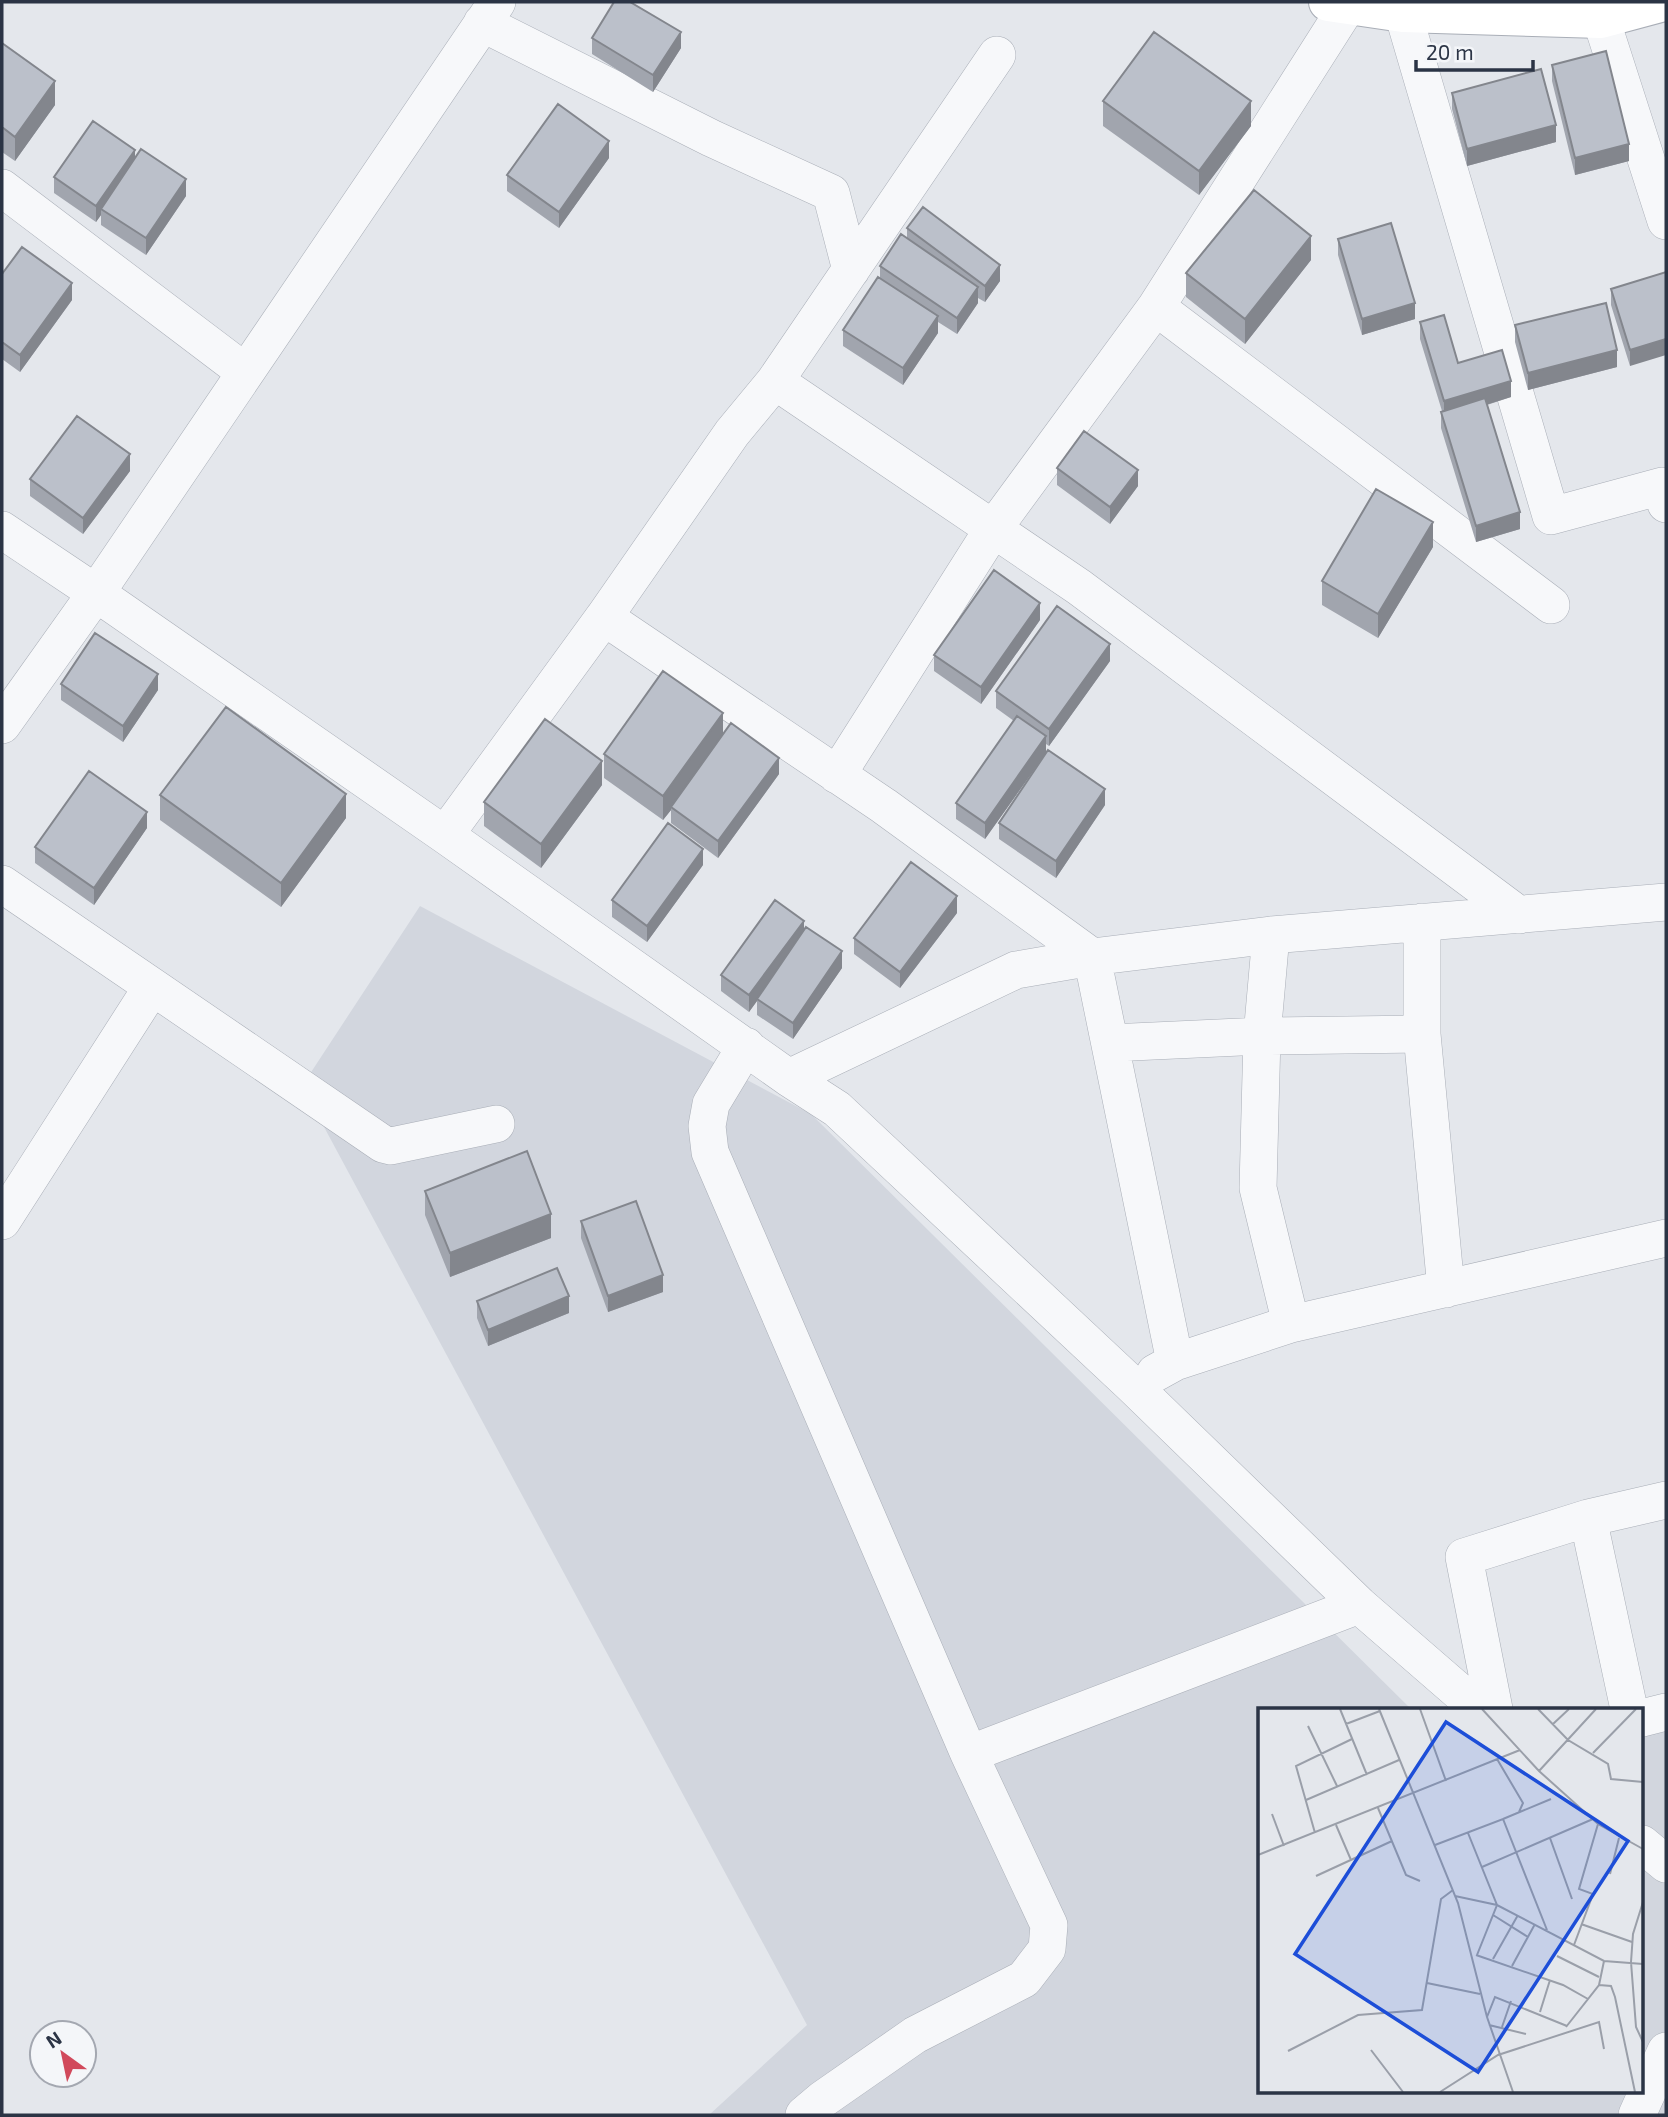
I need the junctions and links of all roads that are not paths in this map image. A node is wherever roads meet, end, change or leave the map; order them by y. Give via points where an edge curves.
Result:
1 (1664, 2) edge
2 (1338, 3) edge
3 (489, 12) edge
4 (1403, 13) junction
5 (1601, 19) junction
6 (997, 55) dead end
7 (2, 188) edge
8 (1666, 221) edge
9 (851, 270) junction
10 (1156, 307) junction
11 (245, 372) junction
12 (775, 381) junction
13 (1666, 504) edge
14 (993, 529) junction
15 (2, 530) edge
16 (96, 593) junction
17 (1551, 606) dead end
18 (604, 617) junction
19 (2, 725) edge
20 (838, 775) junction
21 (445, 835) junction
22 (2, 884) edge
23 (1666, 902) edge
24 (1519, 915) junction
25 (1422, 922) junction
26 (1271, 935) junction
27 (1092, 957) junction
28 (152, 987) junction
29 (1422, 1034) junction
30 (1262, 1036) junction
31 (1110, 1043) junction
32 (746, 1046) junction
33 (789, 1078) junction
34 (496, 1124) dead end
35 (2, 1222) edge
36 (1666, 1238) edge
37 (1446, 1289) junction
38 (1290, 1324) junction
39 (1175, 1362) junction
40 (1132, 1385) junction
41 (1666, 1500) edge
42 (1588, 1518) junction
43 (1359, 1605) junction
44 (1478, 1708) edge
45 (1494, 1708) edge
46 (1629, 1708) edge
47 (1666, 1712) edge
48 (1644, 1718) edge
49 (969, 1754) junction
50 (1644, 1846) edge
51 (1666, 1864) edge
52 (1666, 2051) edge
53 (804, 2115) edge
54 (1637, 2115) edge

1 - 5 street
2 - 4 street
2 - 10 street
3 - 9 street via 711,138 831,193
3 - 11 street
4 - 5 street
4 - 13 street via 1551,516 1662,486
5 - 8 street
6 - 9 street
7 - 11 street
9 - 12 street
10 - 14 street
10 - 17 street
11 - 16 street
12 - 14 street
12 - 18 street via 732,433
14 - 20 street
14 - 24 street via 1079,587
15 - 16 street
16 - 19 street
16 - 21 street
18 - 20 street
18 - 21 street
20 - 27 street
21 - 32 street
22 - 28 street
23 - 24 street
24 - 25 street
25 - 26 street
25 - 29 street
26 - 27 street
26 - 30 street
27 - 31 street
27 - 33 street via 1016,970
28 - 34 street via 383,1144
28 - 35 street
29 - 30 street
29 - 37 street
30 - 31 street
30 - 38 street via 1258,1188
31 - 39 street
32 - 33 street
32 - 49 street via 712,1104 707,1126 710,1152
33 - 40 street via 837,1109
36 - 37 street
37 - 38 street
38 - 39 street
39 - 40 street
40 - 43 street
41 - 42 street
42 - 45 street via 1464,1557
42 - 46 street
43 - 44 street
43 - 49 street
47 - 48 street
49 - 53 street via 1049,1925 1047,1949 1024,1979 915,2035
50 - 51 street
52 - 54 street

